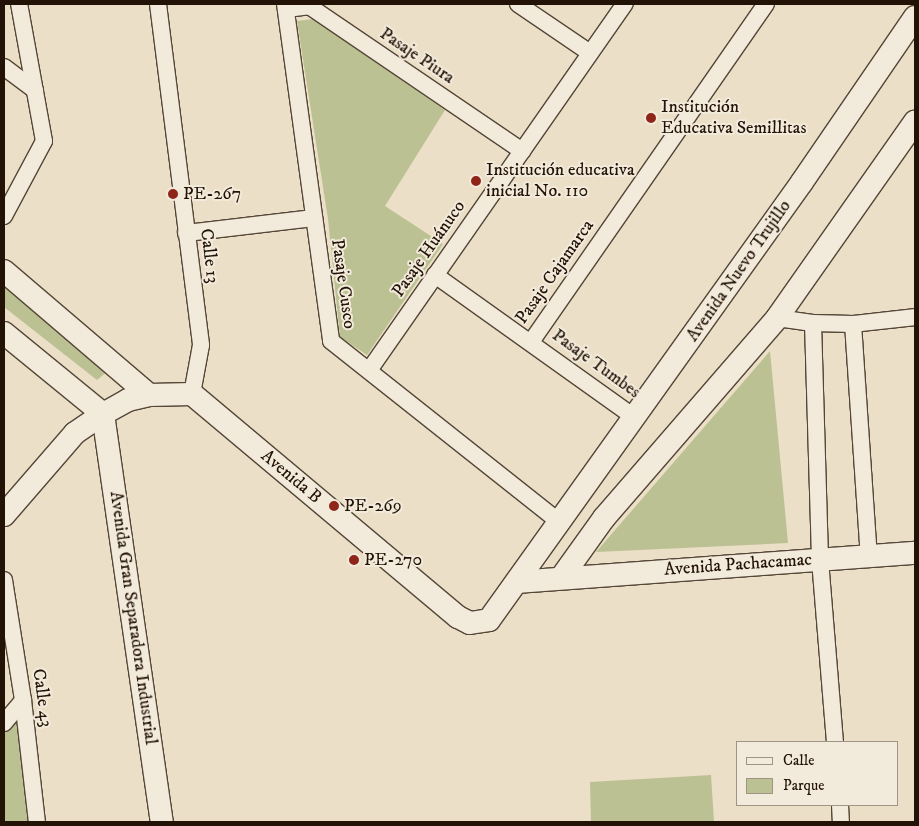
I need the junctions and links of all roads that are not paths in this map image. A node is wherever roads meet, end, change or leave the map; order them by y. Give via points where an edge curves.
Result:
1 (19, 4) edge
2 (158, 4) edge
3 (518, 4) edge
4 (625, 4) edge
5 (766, 4) edge
6 (286, 6) edge
7 (915, 17) edge
8 (590, 53) junction
9 (4, 67) edge
10 (35, 90) junction
11 (915, 122) edge
12 (522, 151) junction
13 (4, 216) edge
14 (314, 218) junction
15 (186, 233) junction
16 (4, 271) edge
17 (436, 275) junction
18 (915, 317) edge
19 (777, 318) junction
20 (813, 323) junction
21 (853, 324) junction
22 (4, 333) edge
23 (531, 342) junction
24 (370, 369) junction
25 (192, 394) junction
26 (149, 395) junction
27 (104, 414) junction
28 (634, 417) junction
29 (4, 515) edge
30 (559, 522) junction
31 (915, 553) edge
32 (869, 556) junction
33 (820, 560) junction
34 (561, 578) junction
35 (4, 580) edge
36 (517, 582) junction
37 (23, 700) junction
38 (4, 723) edge
39 (835, 741) edge
40 (840, 806) edge
41 (37, 822) edge
42 (162, 822) edge
43 (841, 822) edge

1 - 10 street
2 - 15 street, Calle 13
3 - 8 street
4 - 8 street, Pasaje Huánuco
5 - 23 street, Pasaje Cajamarca
6 - 12 street, Pasaje Piura via 309,6
6 - 14 street, Pasaje Cusco
7 - 28 main road, Avenida Nuevo Trujillo
8 - 12 street, Pasaje Huánuco
9 - 10 street
10 - 13 street via 44,141
11 - 19 main road
12 - 17 street, Pasaje Huánuco
14 - 15 street
14 - 24 street, Pasaje Cusco via 331,341
15 - 25 street, Calle 13 via 201,345
16 - 26 main road
17 - 23 street, Pasaje Tumbes
17 - 24 street, Pasaje Huánuco
18 - 21 street
19 - 20 street
19 - 34 main road via 604,518
20 - 21 street
20 - 33 street
21 - 32 street
22 - 27 main road
23 - 28 street, Pasaje Tumbes
24 - 30 street, Pasaje Cusco
25 - 26 main road
25 - 36 main road, Avenida B via 458,617 470,623 489,620
26 - 27 main road via 128,400
27 - 29 main road via 75,434
27 - 42 main road, Avenida Gran Separadora Industrial
28 - 30 main road, Avenida Nuevo Trujillo
30 - 36 main road, Avenida B
31 - 32 main road, Avenida Pachacamac
32 - 33 main road, Avenida Pachacamac
33 - 34 main road, Avenida Pachacamac
33 - 39 street
34 - 36 main road, Avenida Pachacamac
35 - 37 street, Calle 43
37 - 38 street
37 - 41 street, Calle 43
40 - 43 street

